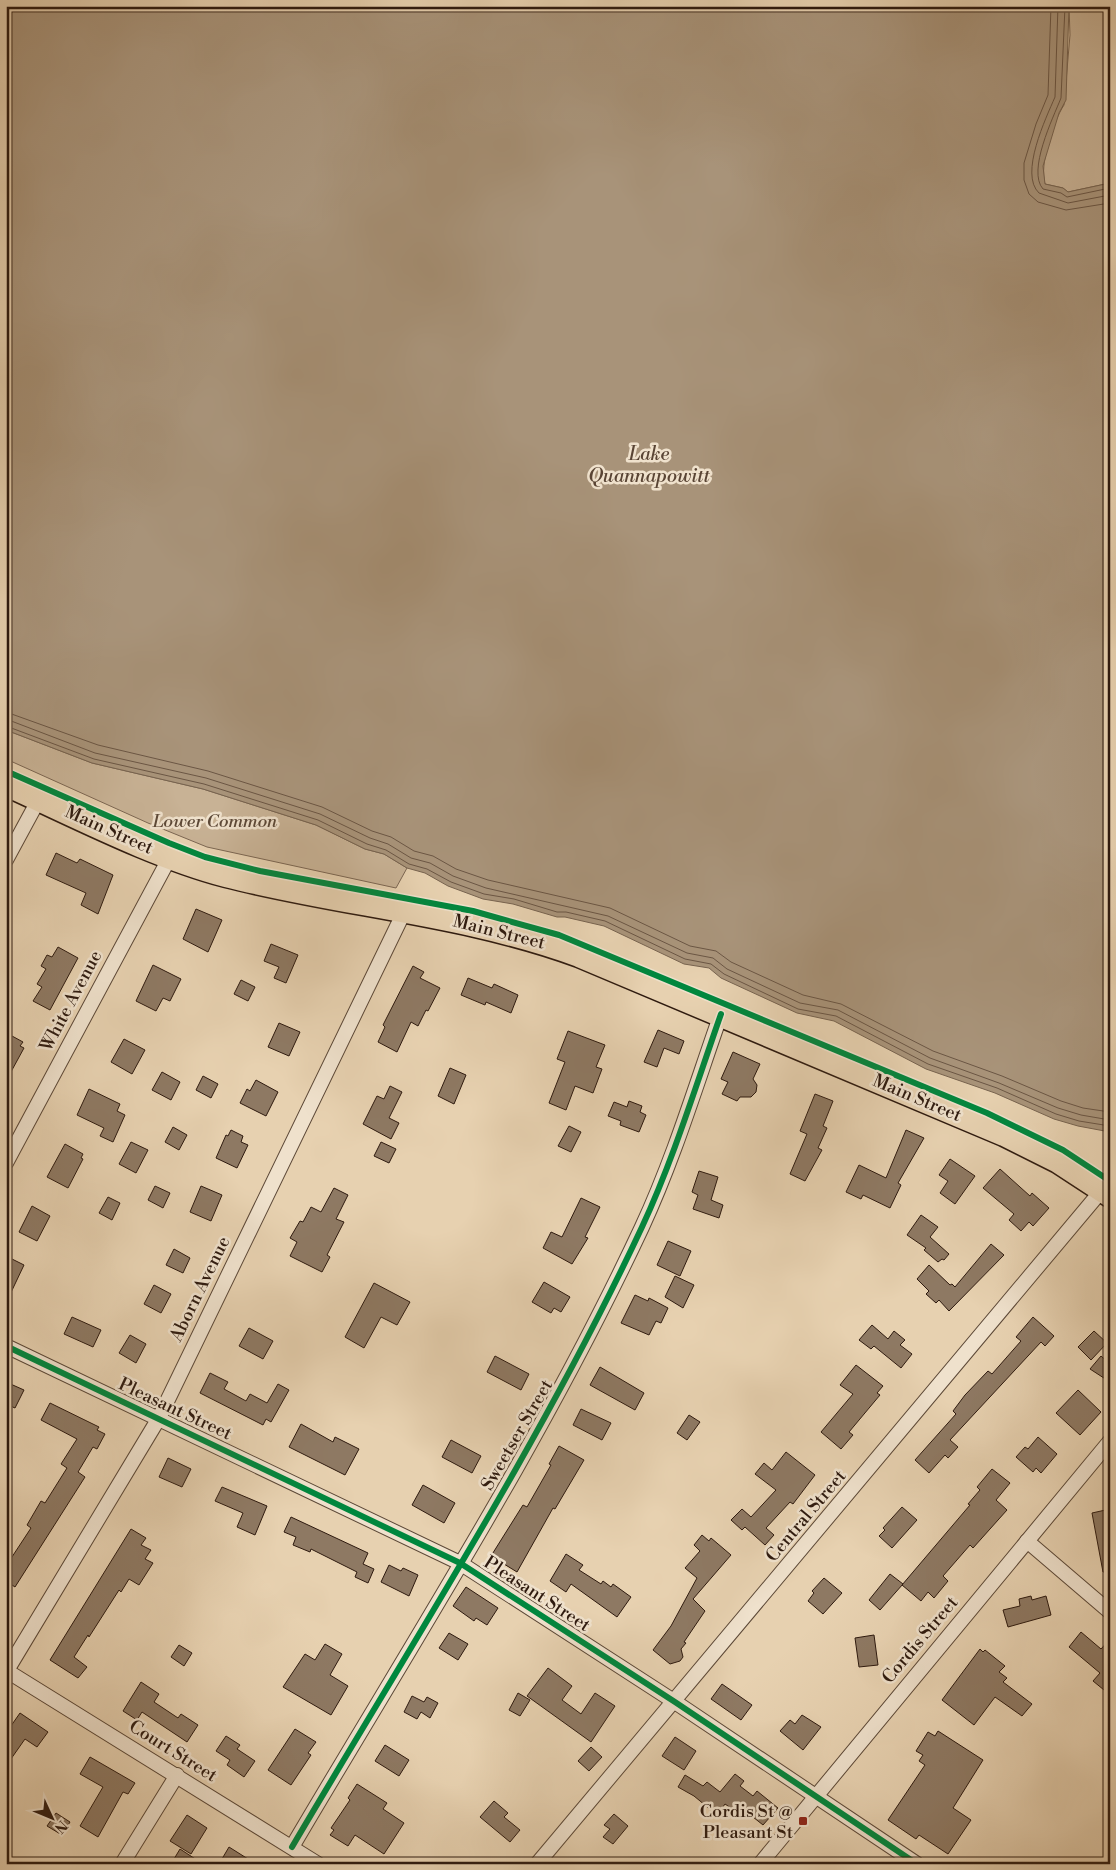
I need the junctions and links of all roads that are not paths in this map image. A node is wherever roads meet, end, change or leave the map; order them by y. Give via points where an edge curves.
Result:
1 (6, 784) edge
2 (39, 799) junction
3 (170, 857) junction
4 (6, 860) edge
5 (404, 910) junction
6 (721, 1014) junction
7 (6, 1163) edge
8 (1106, 1193) edge
9 (6, 1346) edge
10 (159, 1418) junction
11 (1110, 1441) edge
12 (1027, 1541) junction
13 (460, 1563) junction
14 (1110, 1612) edge
15 (6, 1671) edge
16 (675, 1702) junction
17 (177, 1775) junction
18 (815, 1796) junction
19 (292, 1848) junction
20 (122, 1864) edge
21 (318, 1864) edge
22 (537, 1864) edge
23 (760, 1864) edge
24 (917, 1864) edge

1 - 2 main road, Main Street
2 - 3 main road, Main Street
2 - 4 street
3 - 5 main road, Main Street via 249,882
3 - 7 street, White Avenue
5 - 6 main road, Main Street via 490,928 559,948
5 - 10 street, Aborn Avenue
6 - 8 main road, Main Street via 1022,1143
6 - 13 street, Sweetser Street via 643,1226 552,1406
8 - 16 street, Central Street
9 - 10 street, Pleasant Street
10 - 13 street, Pleasant Street
10 - 15 street, Aborn Avenue
11 - 12 street, Cordis Street
12 - 14 street
12 - 18 street, Cordis Street
13 - 16 street, Pleasant Street
13 - 19 street, Sweetser Street
15 - 17 street, Court Street
16 - 18 street, Pleasant Street
16 - 22 street, Central Street
17 - 19 street, Court Street
17 - 20 street
18 - 23 street, Cordis Street
18 - 24 street, Pleasant Street
19 - 21 street, Court Street

